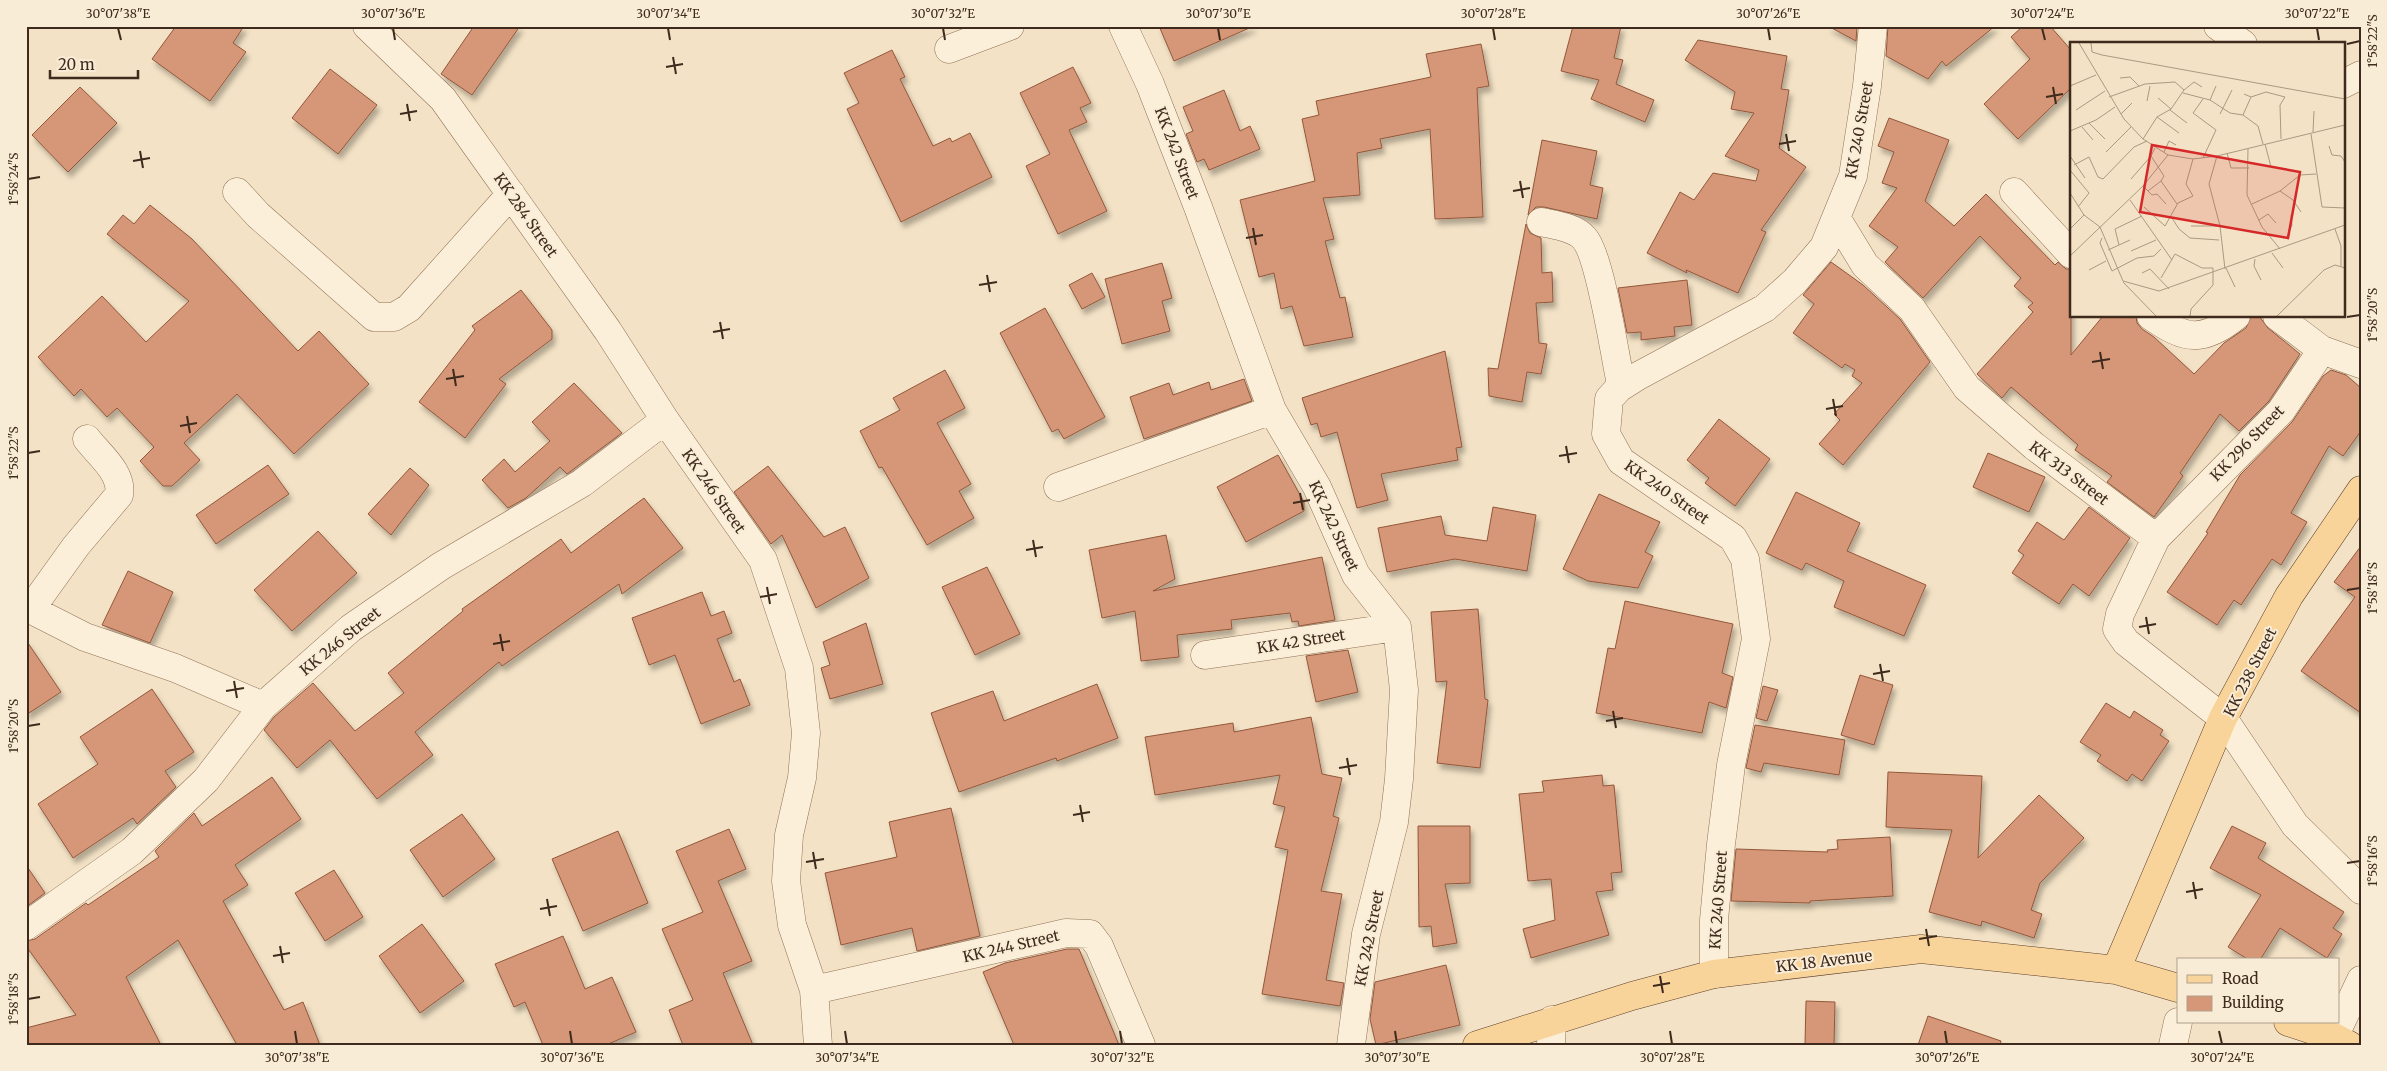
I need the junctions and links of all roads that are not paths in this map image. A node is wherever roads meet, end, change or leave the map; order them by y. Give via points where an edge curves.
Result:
1 (367, 26) edge
2 (1010, 26) edge
3 (1123, 26) edge
4 (1873, 26) edge
5 (2218, 26) edge
6 (2240, 42) edge
7 (948, 49) dead end
8 (236, 192) dead end
9 (2014, 192) dead end
10 (511, 194) junction
11 (1837, 219) junction
12 (1540, 222) dead end
13 (2070, 253) edge
14 (2154, 318) edge
15 (2234, 318) edge
16 (2280, 318) edge
17 (2322, 350) junction
18 (2361, 364) edge
19 (1619, 388) junction
20 (1272, 410) junction
21 (665, 420) junction
22 (87, 439) dead end
23 (1058, 487) dead end
24 (2361, 490) edge
25 (2156, 538) junction
26 (28, 609) edge
27 (1397, 627) junction
28 (1205, 655) dead end
29 (263, 706) junction
30 (2223, 718) junction
31 (2361, 890) edge
32 (26, 926) edge
33 (2116, 970) junction
34 (1714, 974) junction
35 (2361, 980) edge
36 (2177, 988) edge
37 (814, 990) junction
38 (2178, 1024) edge
39 (2294, 1024) edge
40 (1552, 1032) edge
41 (2342, 1041) edge
42 (818, 1045) edge
43 (1141, 1045) edge
44 (1350, 1045) edge
45 (1477, 1045) edge
46 (2173, 1045) edge

1 - 10 street, KK 284 Street via 443,99
2 - 7 street
3 - 20 street, KK 242 Street via 1188,180
4 - 11 street, KK 240 Street via 1860,139 1853,176
5 - 6 street
8 - 10 street via 374,317 394,317 409,308
9 - 13 street
10 - 21 street, KK 284 Street via 608,331
11 - 19 street, KK 240 Street via 1824,247 1796,282 1766,308
11 - 25 street, KK 313 Street via 1865,265 1912,309 1967,388 2034,446
12 - 19 street via 1573,231 1583,237 1591,249 1620,379
14 - 15 street via 2172,331 2196,337 2226,325
16 - 17 street
17 - 18 street
17 - 25 street, KK 296 Street via 2281,411
19 - 34 street, KK 240 Street via 1609,399 1606,434 1621,461 1733,538 1745,559 1756,639 1731,765 1721,844 1714,920
20 - 23 street
20 - 27 street, KK 242 Street via 1317,487 1356,575
21 - 29 street, KK 246 Street via 582,483 440,566 352,628
21 - 37 street, KK 246 Street via 763,560 799,668 806,733 802,778 789,835 786,881 792,925
22 - 26 street via 117,476 119,496
24 - 30 main road, KK 238 Street via 2289,596
25 - 30 street via 2120,614 2118,629 2126,642
26 - 29 street via 85,637 176,668
27 - 28 street, KK 42 Street
27 - 44 street, KK 242 Street via 1404,690 1399,779 1394,822 1366,934
29 - 32 street, KK 246 Street via 206,780 173,813 132,851
30 - 31 street, KK 238 Street via 2294,825
30 - 33 main road
33 - 34 main road, KK 18 Avenue via 1920,949
33 - 36 main road, KK 18 Avenue
34 - 40 main road, KK 18 Avenue
35 - 41 street
37 - 42 street, KK 246 Street
37 - 43 street, KK 244 Street via 1066,933 1090,934 1099,946
38 - 46 street
39 - 41 main road
40 - 45 main road, KK 18 Avenue

